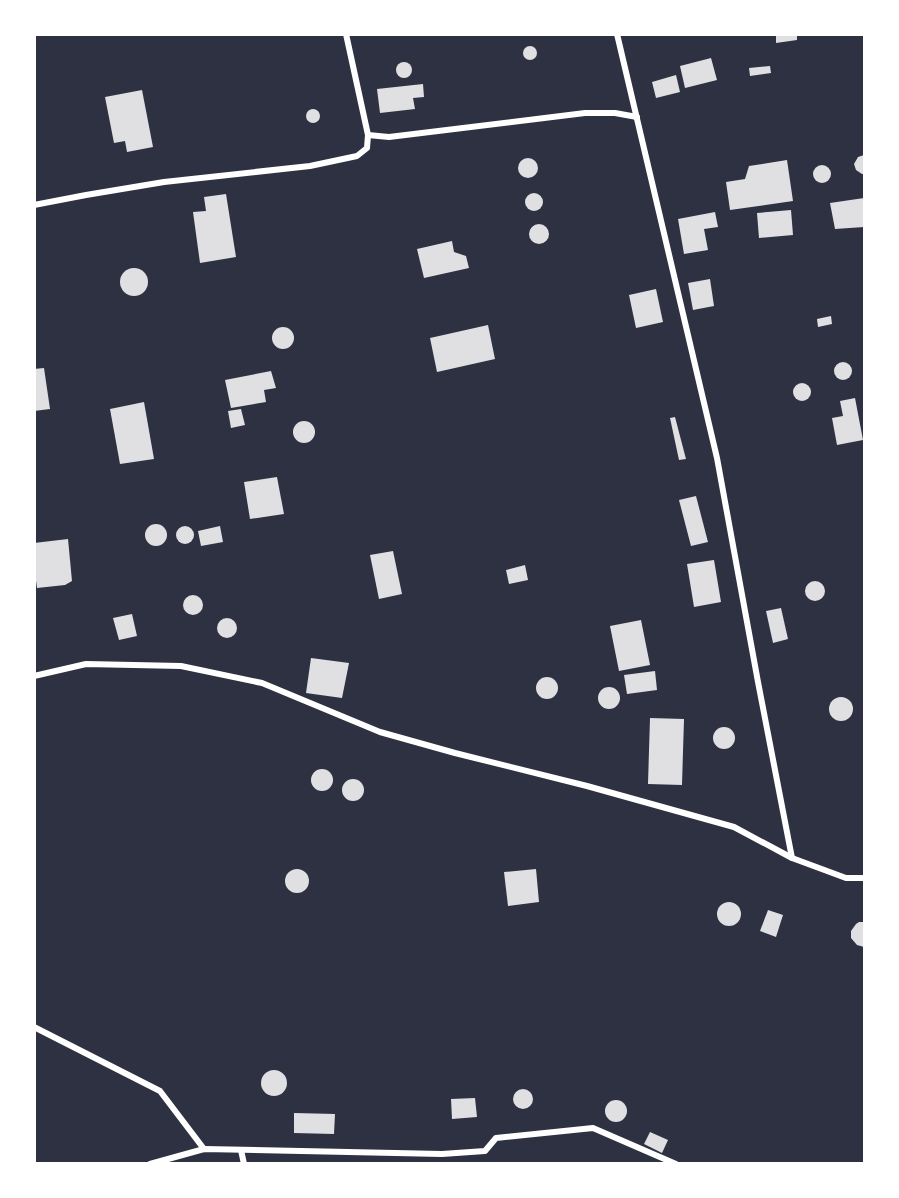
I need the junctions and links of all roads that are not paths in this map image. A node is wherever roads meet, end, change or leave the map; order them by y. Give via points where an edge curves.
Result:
1 (346, 34) edge
2 (617, 34) edge
3 (637, 117) junction
4 (368, 135) junction
5 (34, 205) edge
6 (34, 676) edge
7 (792, 858) junction
8 (864, 878) edge
9 (34, 1027) edge
10 (204, 1149) junction
11 (241, 1150) junction
12 (150, 1164) edge
13 (244, 1164) edge
14 (676, 1164) edge

1 - 4 street
2 - 3 street
3 - 4 street via 585,113 389,137
3 - 7 street via 717,458
4 - 5 street via 367,148 357,156 310,166 164,182
6 - 7 street via 86,664 181,666 262,683 380,732 734,827
7 - 8 street via 846,878
9 - 10 street via 160,1091
10 - 11 street
10 - 12 street
11 - 13 street
11 - 14 street via 442,1154 485,1151 496,1138 594,1128

